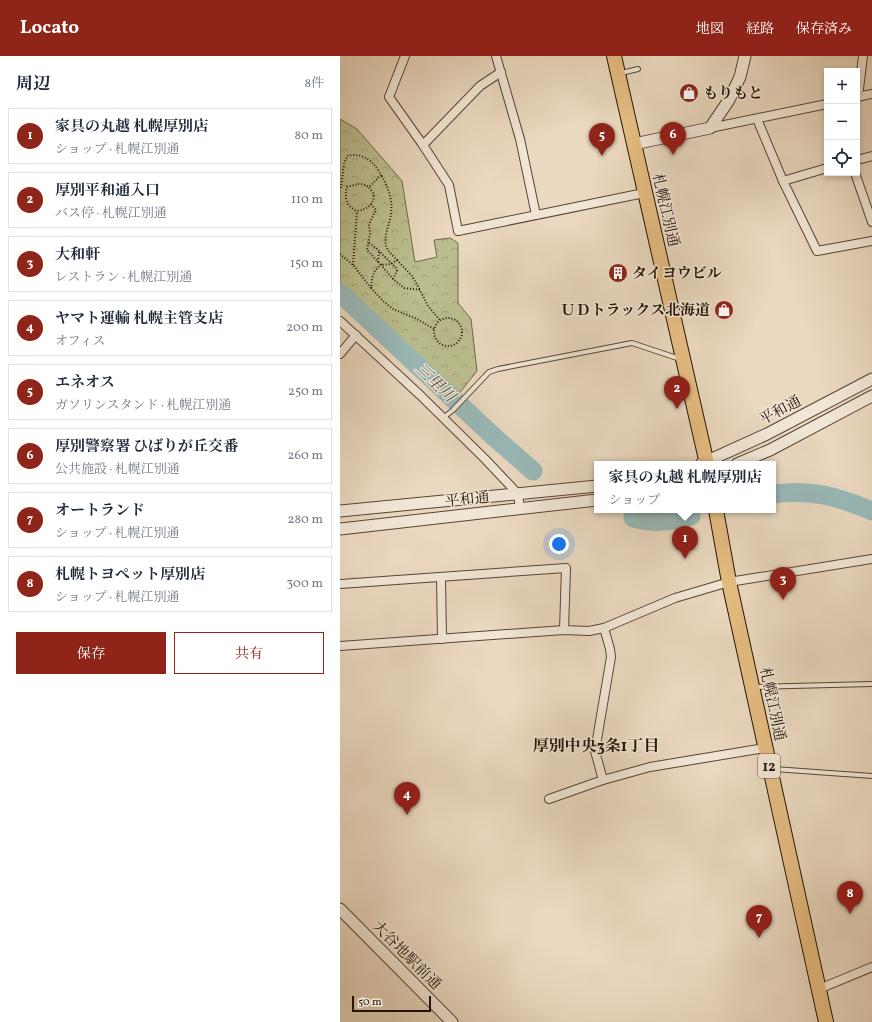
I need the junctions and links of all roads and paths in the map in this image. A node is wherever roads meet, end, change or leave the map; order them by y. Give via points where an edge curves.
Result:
1 (405, 56) edge
2 (496, 56) edge
3 (614, 56) edge
4 (745, 56) edge
5 (863, 56) edge
6 (638, 69) dead end
7 (501, 72) junction
8 (618, 73) junction
9 (860, 76) edge
10 (872, 94) edge
11 (860, 96) edge
12 (824, 105) edge
13 (757, 119) junction
14 (710, 128) junction
15 (634, 144) junction
16 (423, 145) junction
17 (872, 156) edge
18 (860, 159) edge
19 (824, 169) edge
20 (381, 175) junction
21 (856, 176) edge
22 (783, 180) junction
23 (347, 187) junction
24 (369, 187) junction
25 (340, 188) edge
26 (644, 193) junction
27 (371, 204) junction
28 (357, 211) junction
29 (536, 215) junction
30 (872, 222) edge
31 (872, 241) edge
32 (369, 242) junction
33 (379, 252) junction
34 (340, 254) edge
35 (397, 260) junction
36 (378, 262) junction
37 (391, 264) junction
38 (353, 265) junction
39 (381, 265) junction
40 (393, 279) junction
41 (371, 288) junction
42 (420, 290) junction
43 (440, 320) junction
44 (340, 321) edge
45 (434, 329) junction
46 (356, 335) junction
47 (340, 354) edge
48 (683, 360) junction
49 (872, 379) edge
50 (872, 396) edge
51 (443, 418) junction
52 (705, 461) edge
53 (709, 461) edge
54 (744, 461) edge
55 (594, 486) edge
56 (518, 494) junction
57 (594, 500) edge
58 (520, 509) junction
59 (340, 511) edge
60 (717, 513) edge
61 (340, 529) edge
62 (872, 560) edge
63 (441, 578) junction
64 (729, 582) junction
65 (340, 584) edge
66 (604, 628) junction
67 (564, 630) junction
68 (442, 639) junction
69 (340, 646) edge
70 (872, 684) edge
71 (752, 687) junction
72 (765, 748) junction
73 (769, 768) junction
74 (872, 776) edge
75 (603, 780) junction
76 (549, 799) dead end
77 (340, 909) edge
78 (872, 967) edge
79 (819, 989) junction
80 (452, 1022) edge
81 (826, 1022) edge

1 - 16 street via 389,97
2 - 7 street
3 - 8 highway, 札幌江別通
4 - 14 street via 738,82
5 - 9 street
6 - 8 lane
7 - 16 street via 480,86
7 - 29 street via 520,139
8 - 15 highway, 札幌江別通
10 - 11 street
12 - 13 street
13 - 14 street
13 - 22 street
14 - 15 street
15 - 26 highway, 札幌江別通
16 - 29 street via 449,185 458,231
17 - 18 street
19 - 22 street
20 - 24 path
20 - 25 path via 371,161 364,157 358,154 347,156
20 - 35 path via 390,195 391,214 386,244 387,249
21 - 30 street
22 - 31 street via 817,251
23 - 24 path via 362,184
23 - 25 path
23 - 28 path via 345,198 348,206
24 - 27 path via 374,195
26 - 29 street
26 - 48 highway, 札幌江別通
27 - 28 path via 365,210
27 - 32 path via 376,210 370,224
28 - 38 path
32 - 33 path
32 - 36 path via 367,250
33 - 36 path
33 - 37 path
34 - 38 path
35 - 37 path
35 - 42 path via 412,276
36 - 39 path
37 - 39 path
37 - 40 path via 397,271
38 - 41 path
39 - 40 path
39 - 41 path via 376,268
40 - 42 path via 404,288
41 - 45 path via 393,309
42 - 43 path via 428,306
43 - 45 path
43 - 45 path via 456,320 462,331 460,339 454,345 441,344
44 - 46 street
46 - 47 street
46 - 51 street
48 - 51 lane via 632,343 489,372
48 - 52 highway, 札幌江別通
49 - 53 street, 平和通
50 - 54 street, 平和通
51 - 56 street
55 - 56 street, 平和通
56 - 58 street
56 - 59 street, 平和通
57 - 58 street, 平和通
58 - 61 street, 平和通
60 - 64 highway, 札幌江別通 / 12
62 - 64 street
63 - 65 street
63 - 67 street via 566,568
63 - 68 street
64 - 66 street via 675,598
64 - 71 highway, 札幌江別通 / 12
66 - 67 street via 589,631
66 - 75 street via 611,656 595,751
67 - 68 street
68 - 69 street
70 - 71 lane
71 - 72 highway, 札幌江別通 / 12
72 - 73 highway, 札幌江別通 / 12
72 - 75 street via 650,767
73 - 74 lane
73 - 79 highway, 札幌江別通 / 12
75 - 76 street
77 - 80 street, 大谷地駅前通
78 - 79 street
79 - 81 highway, 札幌江別通 / 12

